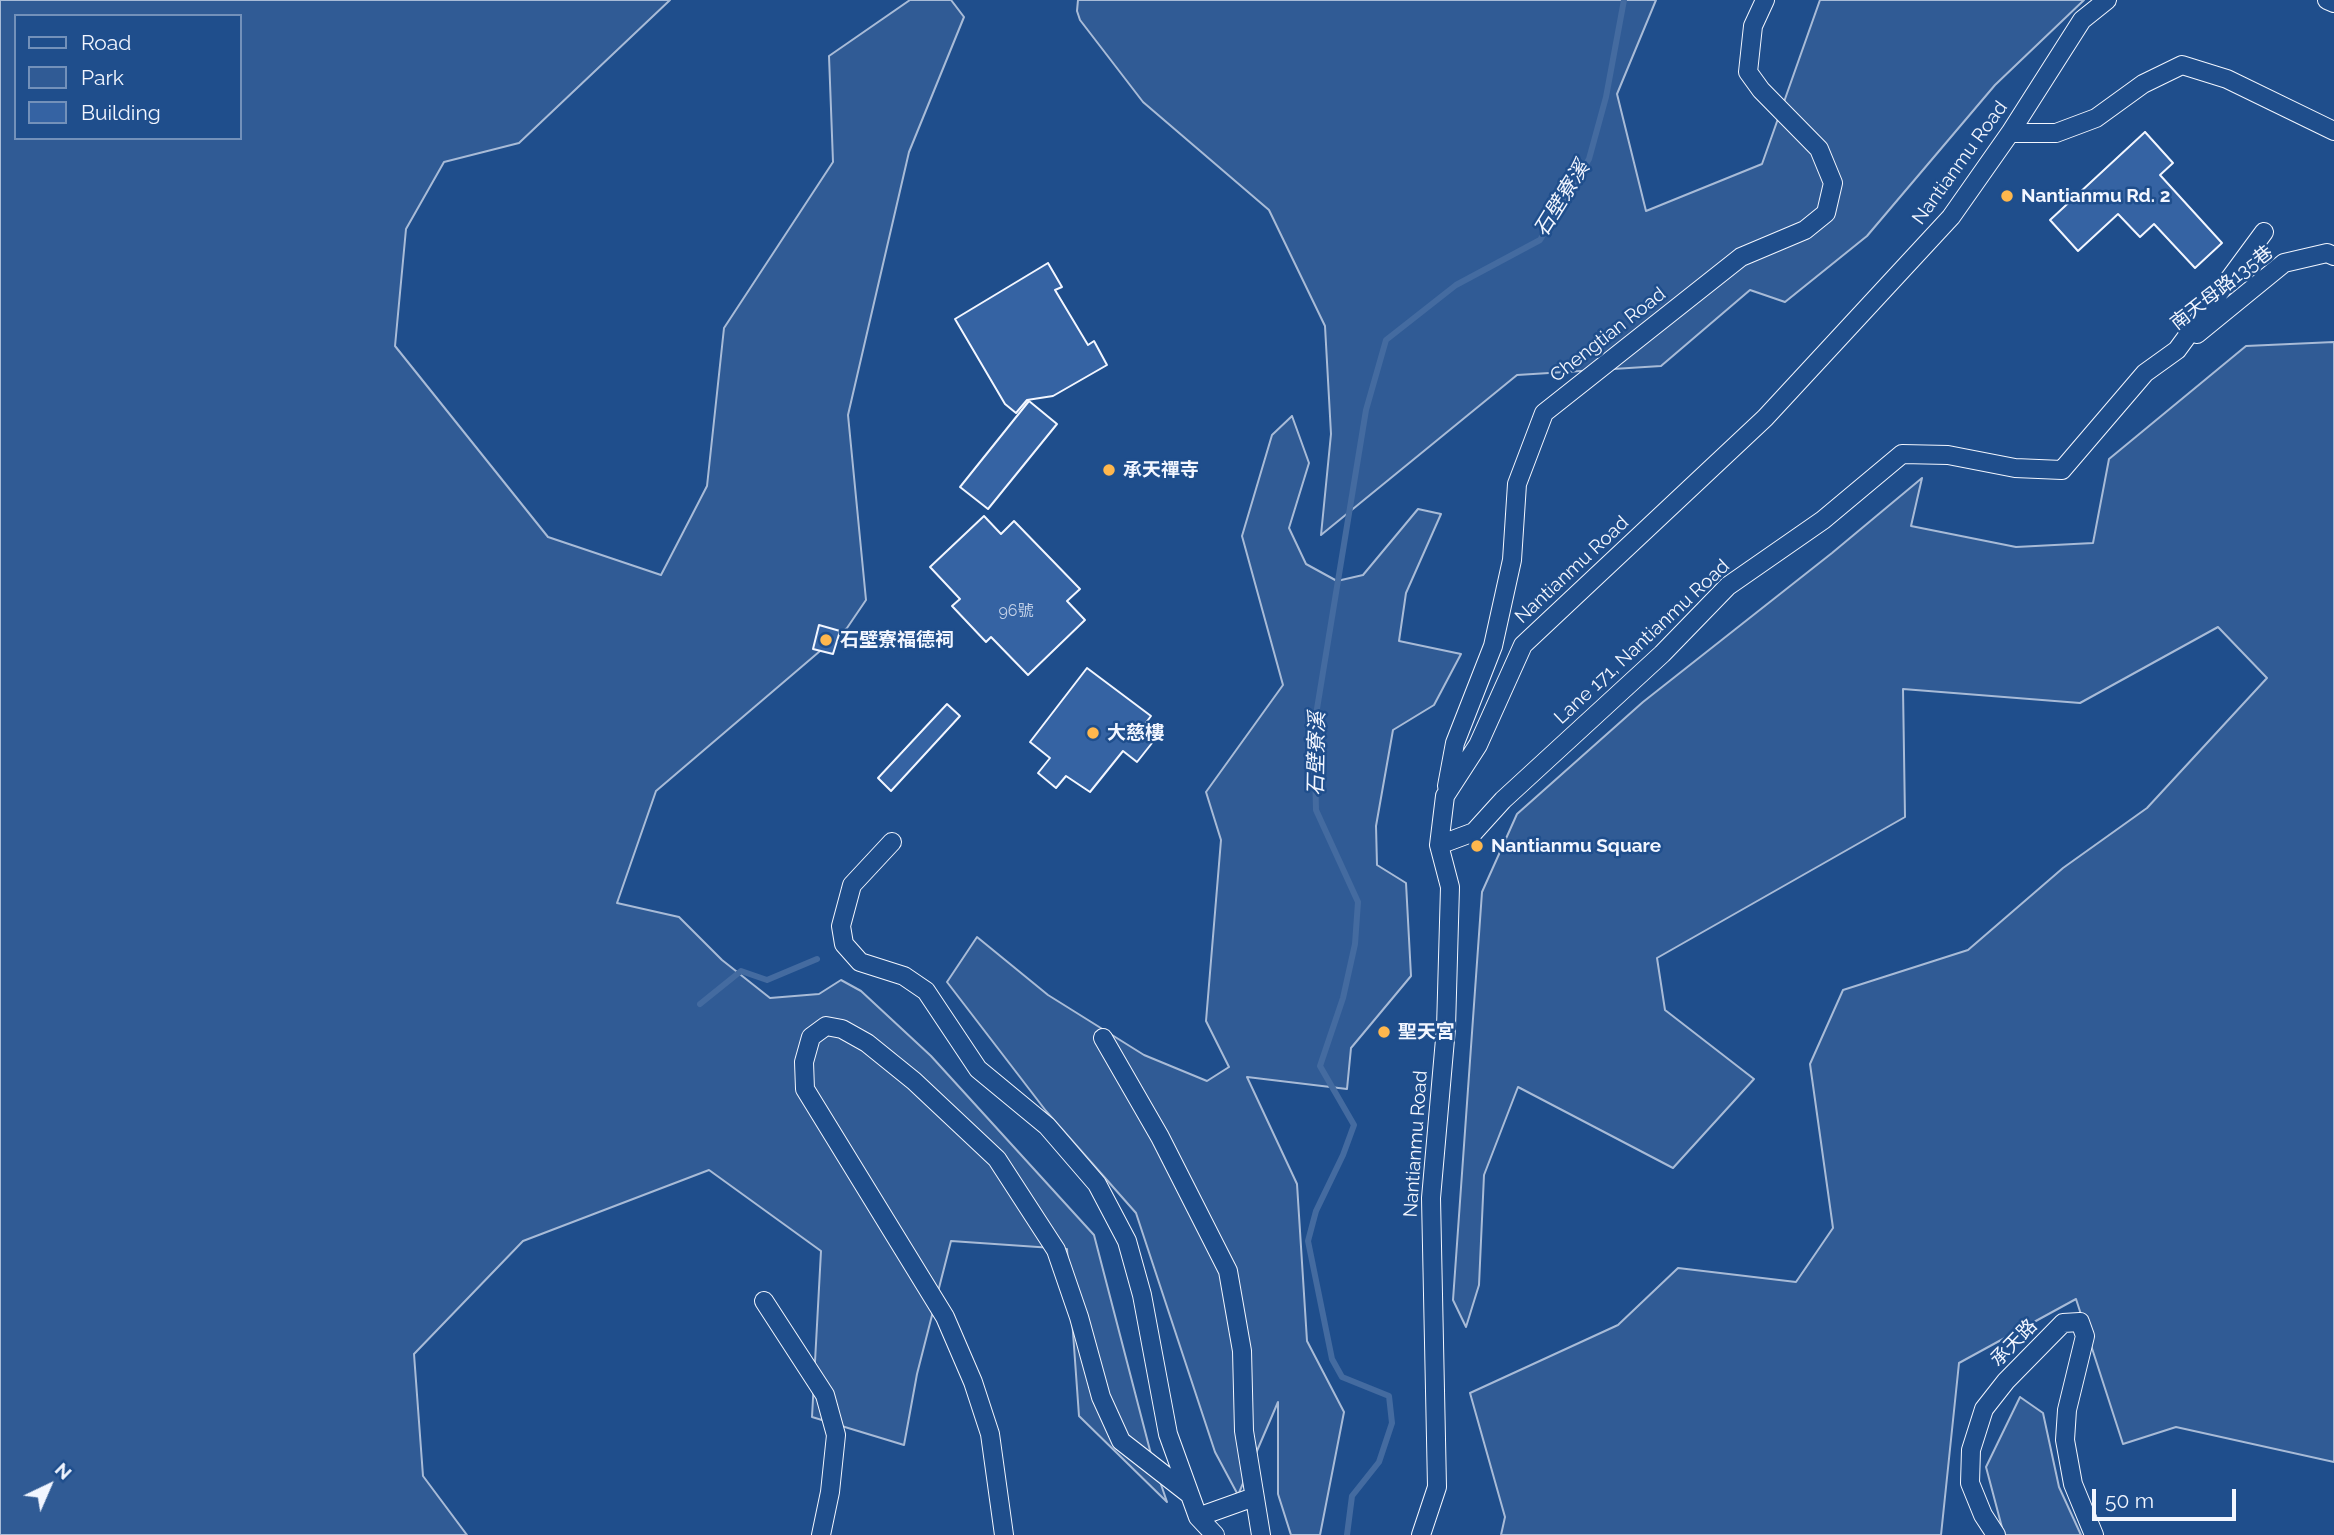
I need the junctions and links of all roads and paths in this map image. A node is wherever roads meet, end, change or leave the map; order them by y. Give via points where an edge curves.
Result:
1 (1765, 0) edge
2 (2107, 0) edge
3 (2327, 0) edge
4 (2334, 3) edge
5 (2334, 131) edge
6 (2010, 133) junction
7 (2264, 232) dead end
8 (2334, 256) edge
9 (2177, 351) junction
10 (1446, 796) junction
11 (892, 842) dead end
12 (1439, 845) junction
13 (1103, 1038) dead end
14 (764, 1301) dead end
15 (1189, 1494) junction
16 (1254, 1497) junction
17 (1198, 1517) junction
18 (1423, 1534) edge
19 (821, 1535) edge
20 (1004, 1535) edge
21 (1215, 1535) edge
22 (1261, 1535) edge
23 (1996, 1535) edge
24 (2094, 1535) edge

1 - 10 street, Chengtian Road via 1753,26 1748,72 1819,149 1833,183 1826,213 1805,230 1741,257 1544,413 1517,484 1510,573 1493,646 1455,743
2 - 6 street, Nantianmu Road via 2082,20
3 - 4 street
5 - 6 street via 2227,79 2182,65 2143,83 2096,118 2056,133
6 - 10 street, Nantianmu Road via 1951,217 1765,418 1523,645 1478,745
7 - 9 street, Lane 171, Nantianmu Road
8 - 9 street, 南天母路135巷 via 2327,253 2284,263
9 - 12 street, Lane 171, Nantianmu Road via 2146,373 2062,470 2015,468 1948,454 1902,454 1823,520 1728,586 1474,832
10 - 12 street, Nantianmu Road
11 - 15 street via 852,885 841,926 844,944 860,962 905,976 926,991 978,1069 1046,1126 1097,1184 1127,1241 1168,1434
12 - 18 street, Nantianmu Road via 1450,887 1446,1027 1431,1198 1437,1487
13 - 16 street via 1228,1271 1242,1352 1244,1431
14 - 19 street via 825,1395 836,1435
15 - 17 street
15 - 20 street via 1121,1441 1101,1397 1055,1250 998,1158 867,1043 826,1026 811,1037 804,1062 805,1089 945,1317 990,1434
16 - 17 street
16 - 22 street
17 - 21 street
23 - 24 street, 承天路 via 1970,1483 1971,1450 1983,1409 2063,1323 2080,1322 2085,1336 2067,1409 2065,1440 2073,1484

